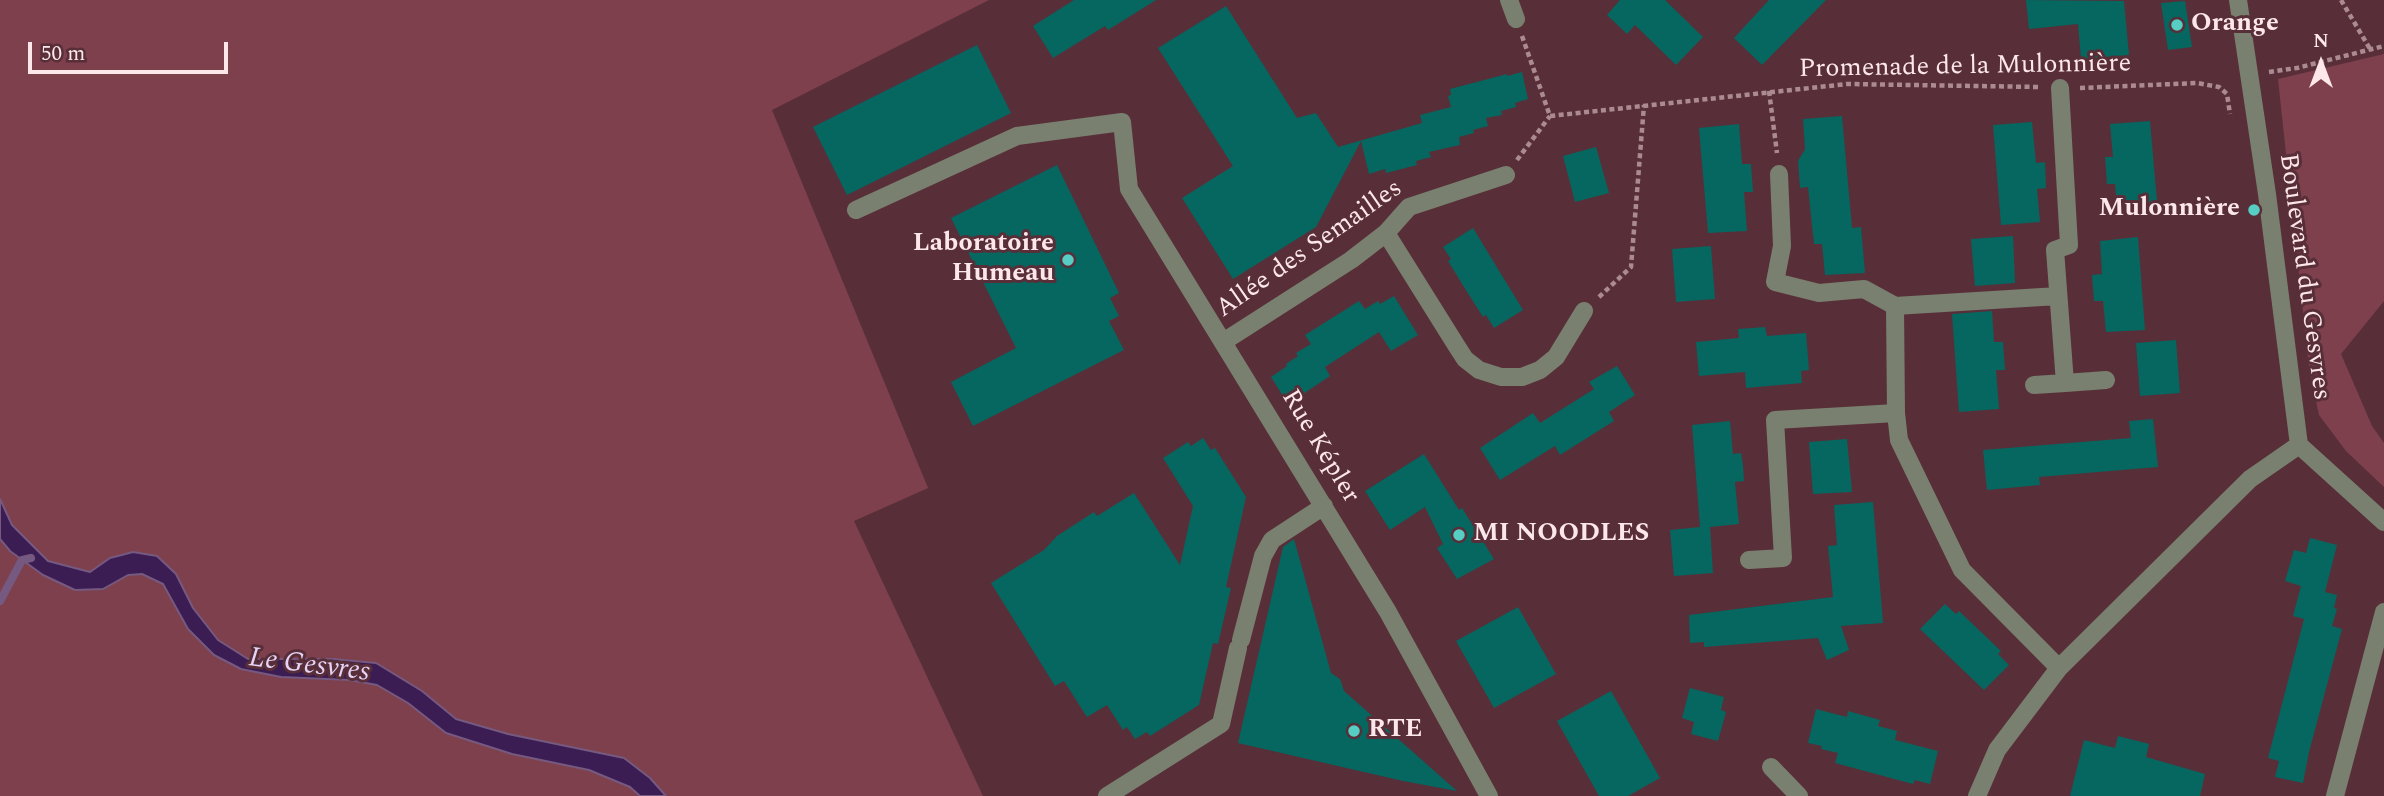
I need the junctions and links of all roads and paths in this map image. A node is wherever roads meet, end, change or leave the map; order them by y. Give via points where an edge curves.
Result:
1 (1509, 0) edge
2 (2341, 0) edge
3 (2239, 2) edge
4 (1516, 19) joint
5 (2384, 46) edge
6 (2370, 49) junction
7 (2272, 83) dead end
8 (2060, 88) junction
9 (1769, 91) junction
10 (1644, 105) junction
11 (2253, 111) junction
12 (1550, 116) junction
13 (1779, 174) joint
14 (1506, 175) joint
15 (856, 210) dead end
16 (1386, 233) junction
17 (2058, 296) junction
18 (1895, 306) junction
19 (1584, 311) joint
20 (1223, 342) junction
21 (2106, 380) dead end
22 (2065, 383) junction
23 (2034, 386) dead end
24 (1896, 413) junction
25 (2299, 445) junction
26 (1324, 506) junction
27 (2384, 522) edge
28 (1749, 561) dead end
29 (2384, 612) edge
30 (2060, 668) junction
31 (1771, 767) dead end
32 (1107, 796) edge
33 (1489, 796) edge
34 (1799, 796) edge
35 (1977, 796) edge
36 (2335, 796) edge

1 - 4 street
2 - 6 path
3 - 11 street, Boulevard du Gesvres
4 - 12 path
5 - 6 path
6 - 7 path via 2269,72
8 - 9 path, Promenade de la Mulonnière via 1847,84
8 - 11 path, Promenade de la Mulonnière via 2197,83 2219,87 2227,94 2230,115
8 - 17 street via 2069,245 2055,250
9 - 10 path, Promenade de la Mulonnière
9 - 13 path
10 - 12 path, Promenade de la Mulonnière
10 - 19 path via 1631,267
11 - 25 street, Boulevard du Gesvres
12 - 14 path
13 - 18 street via 1782,246 1775,282 1819,293 1864,289
14 - 16 street, Allée des Semailles via 1409,207
15 - 20 street, Rue Képler via 1017,136 1122,122 1129,189
16 - 19 street via 1455,345 1479,370 1522,377 1540,370 1556,357
16 - 20 street, Allée des Semailles via 1352,260
17 - 18 street
17 - 22 street
18 - 24 street
20 - 26 street, Rue Képler
21 - 22 street
22 - 23 street
24 - 28 street via 1775,420 1783,558
24 - 30 street via 1899,440 1962,570
25 - 27 street
25 - 30 street via 2250,479
26 - 32 street via 1272,540 1263,556 1221,724
26 - 33 street, Rue Képler
29 - 36 street
30 - 35 street via 1997,750
31 - 34 street

